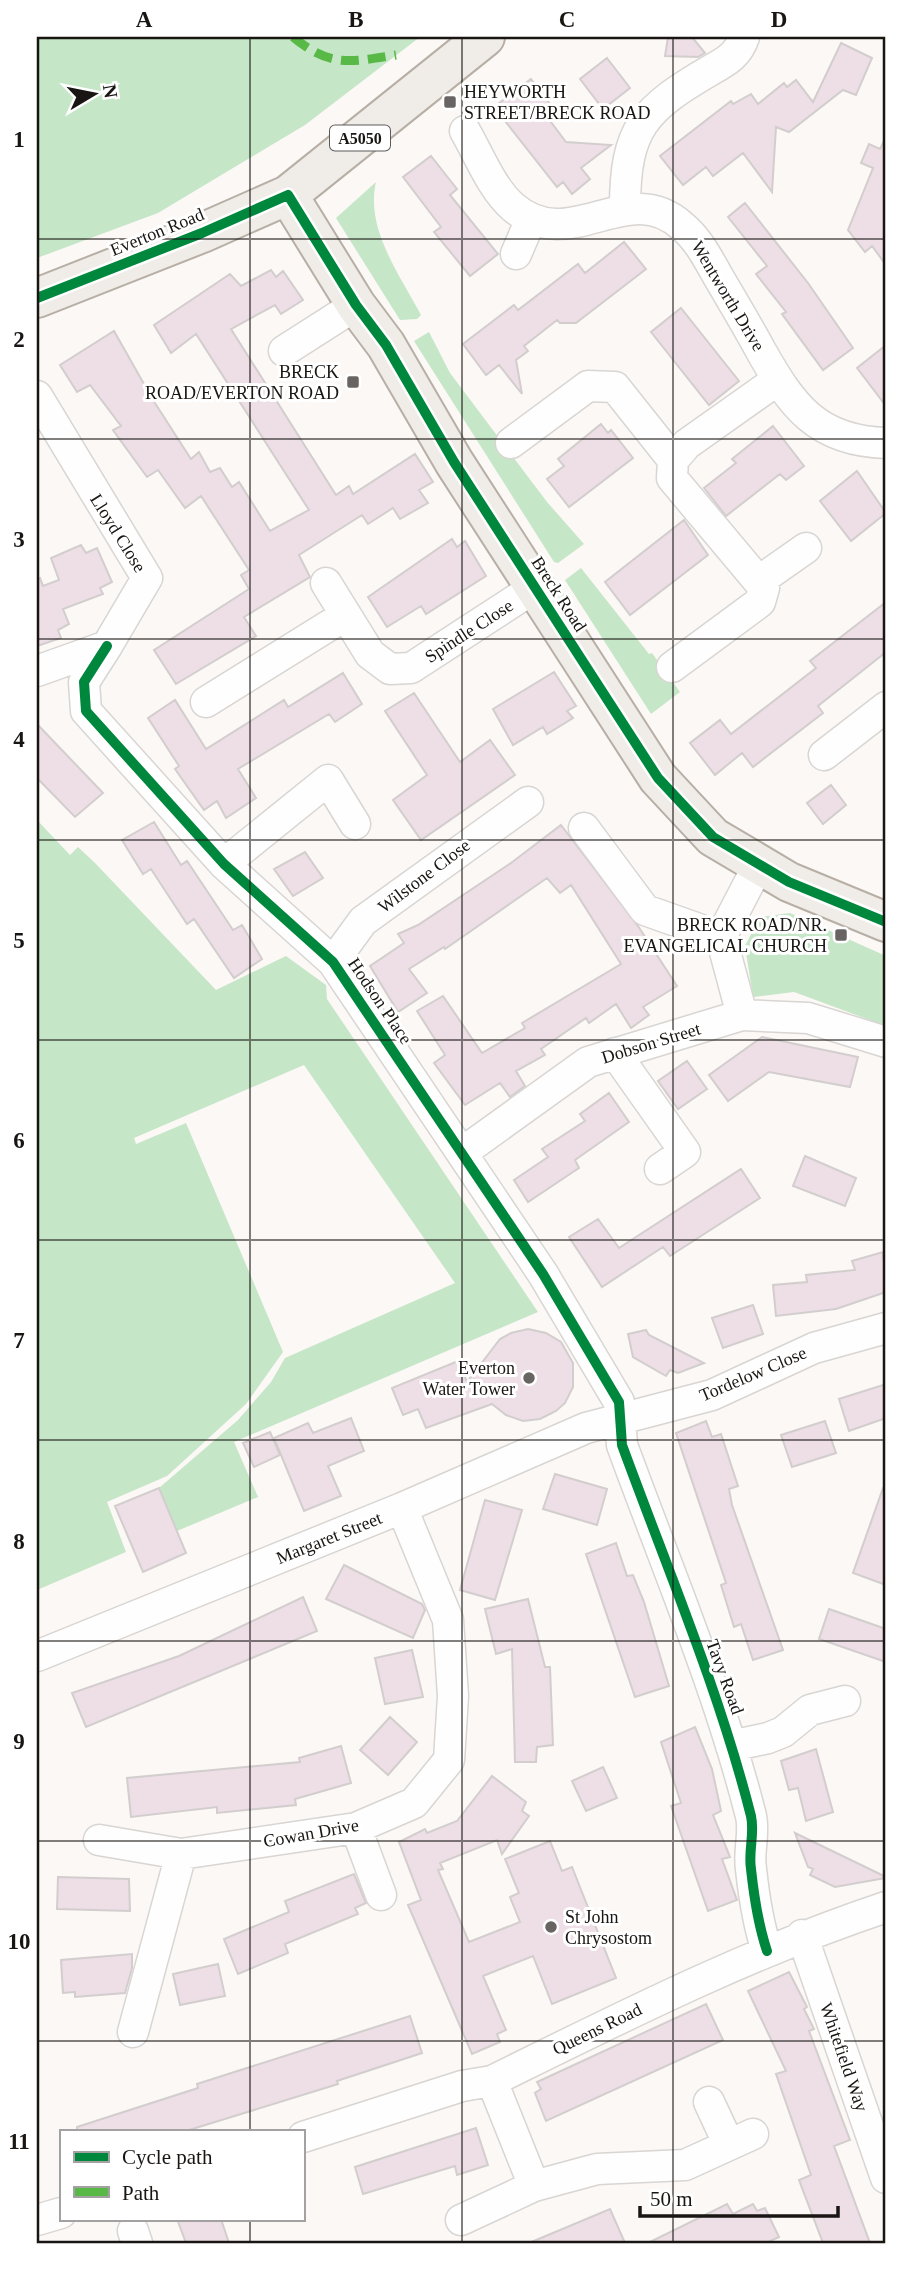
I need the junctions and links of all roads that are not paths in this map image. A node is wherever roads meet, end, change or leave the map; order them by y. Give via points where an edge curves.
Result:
1 (485, 37) edge
2 (744, 37) edge
3 (465, 131) dead end
4 (288, 195) junction
5 (625, 208) junction
6 (531, 219) junction
7 (516, 254) dead end
8 (37, 298) edge
9 (356, 305) junction
10 (284, 351) dead end
11 (776, 381) junction
12 (37, 396) edge
13 (45, 432) edge
14 (512, 443) dead end
15 (886, 443) edge
16 (673, 460) junction
17 (806, 548) dead end
18 (759, 581) junction
19 (326, 583) dead end
20 (534, 588) junction
21 (346, 614) junction
22 (107, 646) junction
23 (672, 667) dead end
24 (37, 671) edge
25 (206, 702) dead end
26 (886, 707) edge
27 (824, 755) dead end
28 (528, 802) dead end
29 (355, 824) dead end
30 (584, 828) dead end
31 (224, 864) junction
32 (759, 864) junction
33 (886, 922) edge
34 (721, 937) junction
35 (333, 962) junction
36 (742, 1015) junction
37 (886, 1042) edge
38 (615, 1054) junction
39 (463, 1152) junction
40 (660, 1169) dead end
41 (886, 1328) edge
42 (620, 1419) junction
43 (402, 1508) junction
44 (37, 1656) edge
45 (845, 1701) dead end
46 (732, 1746) junction
47 (356, 1828) junction
48 (99, 1840) dead end
49 (181, 1854) junction
50 (382, 1895) dead end
51 (886, 1907) edge
52 (802, 1935) junction
53 (767, 1951) junction
54 (133, 2032) dead end
55 (492, 2081) junction
56 (709, 2102) dead end
57 (304, 2137) edge
58 (886, 2178) edge
59 (534, 2186) junction
60 (60, 2213) edge
61 (37, 2220) edge
62 (461, 2220) dead end

1 - 4 main road, Everton Road / A5050
2 - 5 street via 732,58 674,92 648,114 630,151
3 - 6 street via 512,206
4 - 8 main road, Everton Road
4 - 9 main road, Breck Road
5 - 6 street, Wentworth Drive via 566,226
5 - 11 street, Wentworth Drive via 662,214 694,236
6 - 7 street
9 - 10 street
9 - 20 main road, Breck Road via 386,345 453,462
11 - 15 street, Wentworth Drive via 793,404 825,427 863,441
11 - 16 street via 687,444
12 - 13 street, Lloyd Close
13 - 22 street, Lloyd Close via 146,578
14 - 16 street via 588,386 603,385 615,387
16 - 18 street via 672,478
17 - 18 street
18 - 23 street via 764,588 760,602
19 - 21 street, Spindle Close
20 - 21 street, Spindle Close via 411,668 390,669 370,654
20 - 32 main road, Breck Road via 659,778 713,837
21 - 25 street
22 - 24 street
22 - 31 street, Hodson Place via 84,682 86,711
26 - 27 street
28 - 35 street, Wilstone Close via 363,922
29 - 31 street via 328,780
30 - 34 street via 645,910
31 - 35 street, Hodson Place
32 - 33 main road, Breck Road via 789,882
32 - 34 street
34 - 36 street
35 - 39 street, Hodson Place
36 - 37 street, Dobson Street via 808,1018
36 - 38 street, Dobson Street
38 - 39 street, Dobson Street via 588,1062
38 - 40 street via 694,1145
39 - 42 street, Hodson Place via 619,1402
41 - 42 street, Tordelow Close via 814,1348 712,1395
42 - 43 street, Margaret Street via 586,1428
42 - 46 street, Tavy Road via 622,1445
43 - 44 street, Margaret Street
43 - 47 street, Cowan Drive via 448,1620 453,1696 449,1760 414,1802
45 - 46 street via 810,1710 768,1738
46 - 53 street, Tavy Road via 752,1820 750,1868 757,1893 755,1912
47 - 49 street, Cowan Drive
47 - 50 street
48 - 49 street, Cowan Drive
49 - 54 street
51 - 52 street, Queens Road
52 - 53 street, Queens Road
52 - 58 street, Whitefield Way
53 - 55 street, Queens Road
55 - 57 street, Queens Road
55 - 59 street
56 - 59 street via 741,2139 685,2165 597,2169
59 - 62 street
60 - 61 street

